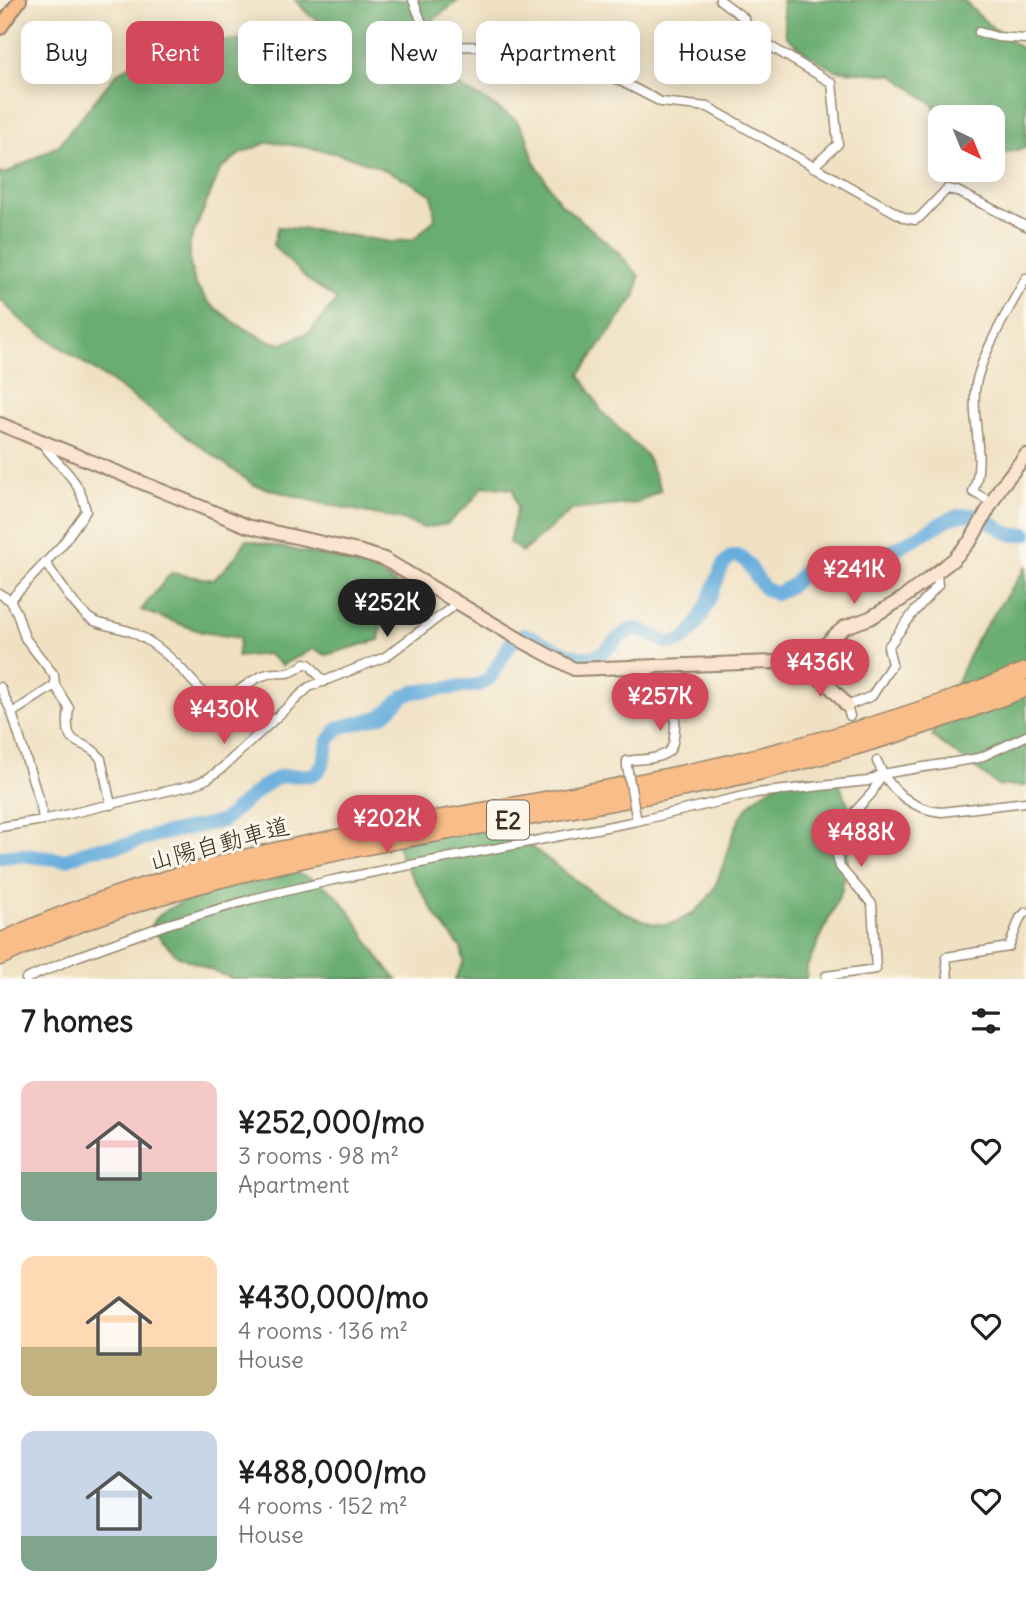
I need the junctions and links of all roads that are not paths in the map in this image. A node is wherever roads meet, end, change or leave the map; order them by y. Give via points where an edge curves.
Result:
1 (20, 0) edge
2 (414, 0) edge
3 (720, 0) edge
4 (0, 28) edge
5 (979, 32) dead end
6 (1026, 39) edge
7 (813, 167) junction
8 (1026, 226) edge
9 (1026, 278) edge
10 (0, 424) edge
11 (41, 441) junction
12 (1026, 455) edge
13 (991, 506) junction
14 (45, 562) junction
15 (937, 574) junction
16 (0, 594) edge
17 (10, 600) junction
18 (456, 601) junction
19 (642, 667) junction
20 (810, 673) junction
21 (1022, 681) edge
22 (324, 682) junction
23 (55, 685) junction
24 (0, 687) edge
25 (849, 711) joint
26 (12, 712) junction
27 (1026, 736) edge
28 (877, 761) dead end
29 (882, 774) junction
30 (1026, 802) edge
31 (111, 804) junction
32 (637, 818) junction
33 (43, 820) junction
34 (0, 827) edge
35 (1026, 912) edge
36 (0, 942) edge
37 (0, 957) edge
38 (26, 979) edge
39 (826, 979) edge
40 (948, 979) edge

1 - 4 main road
2 - 7 street via 426,33 440,46 520,47 585,63 661,102 708,107
3 - 7 street via 744,18 758,39 832,83 838,144
5 - 6 street
7 - 8 street via 905,218 920,217 947,190
9 - 13 street via 975,387 980,469 973,492
10 - 11 street
11 - 14 street via 77,484 86,511
11 - 18 street via 247,526 384,559
12 - 13 street
13 - 15 street via 982,524
14 - 17 street
14 - 22 street via 89,618 147,640 172,659 211,702 219,705 261,676 288,674 305,663
15 - 20 street via 870,618 845,627 825,645
15 - 25 street via 938,585 888,648 892,664 872,696
16 - 17 street
17 - 23 street via 25,638 54,675
18 - 19 street via 574,669
18 - 22 street via 396,651
19 - 20 street via 775,662
19 - 32 street, bridge via 674,702 674,741 672,749 658,757 627,761
20 - 25 street via 825,681
21 - 36 highway, 山陽自動車道 / E2 via 779,752 616,787 312,842 199,869 85,906
21 - 37 highway, 山陽自動車道 / E2 via 853,747 782,767 314,856 205,882 90,918
22 - 31 street via 309,687 206,779
23 - 26 street
23 - 31 street via 69,708 67,726 72,738 101,759
24 - 26 street
26 - 33 street
27 - 29 street via 979,758
28 - 29 street
29 - 30 street via 906,800 931,811
29 - 32 street via 868,781 757,793
29 - 39 street via 872,793 836,832 834,844 839,867 873,904 876,969
31 - 33 street
32 - 38 street via 252,899 88,952
33 - 34 street
35 - 40 street via 1009,947 946,957

